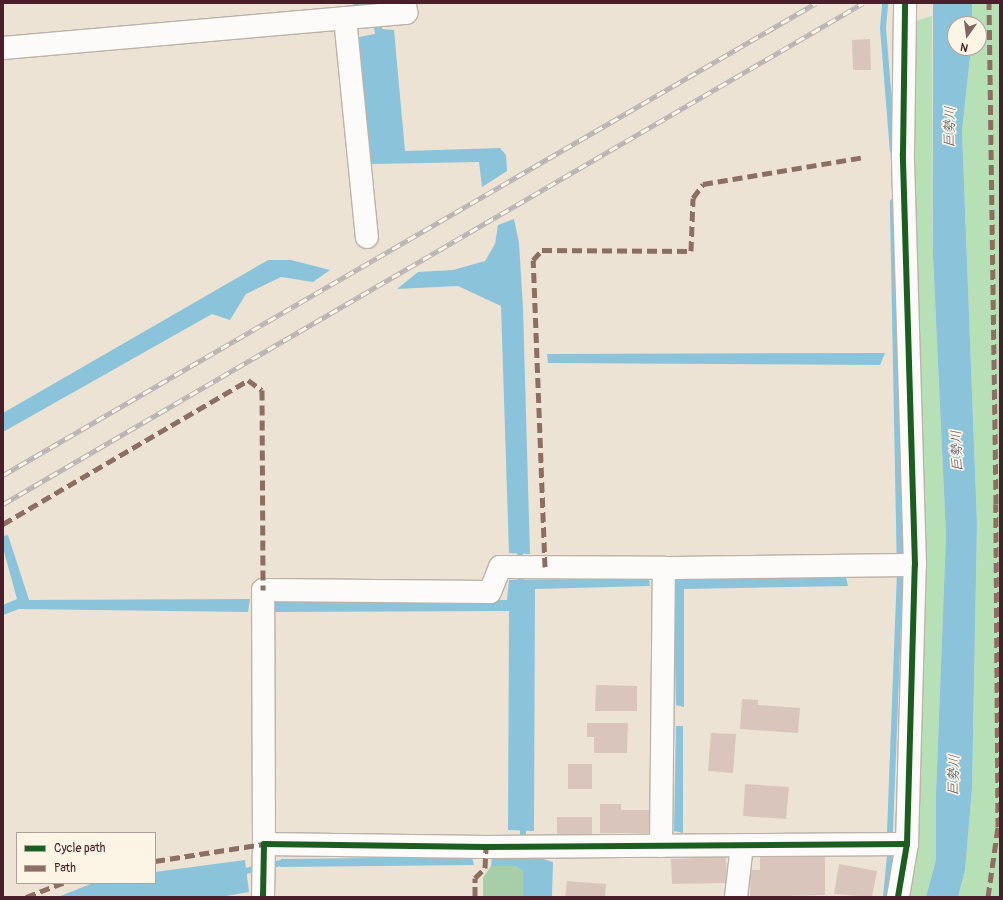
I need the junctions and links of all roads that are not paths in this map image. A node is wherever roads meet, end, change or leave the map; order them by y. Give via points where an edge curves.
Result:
1 (405, 3) edge
2 (905, 3) edge
3 (366, 16) junction
4 (3, 48) edge
5 (367, 237) dead end
6 (915, 565) junction
7 (664, 568) junction
8 (907, 844) junction
9 (742, 845) junction
10 (661, 846) junction
11 (263, 860) junction
12 (263, 897) edge
13 (736, 897) edge
14 (898, 897) edge

1 - 3 street via 406,13
2 - 6 street via 903,154
3 - 4 street
3 - 5 street
6 - 7 street
6 - 8 street
7 - 10 street
7 - 11 street via 500,567 490,592 263,590
8 - 9 street
8 - 14 street
9 - 10 street
9 - 13 street
10 - 11 street via 524,847
11 - 12 street

